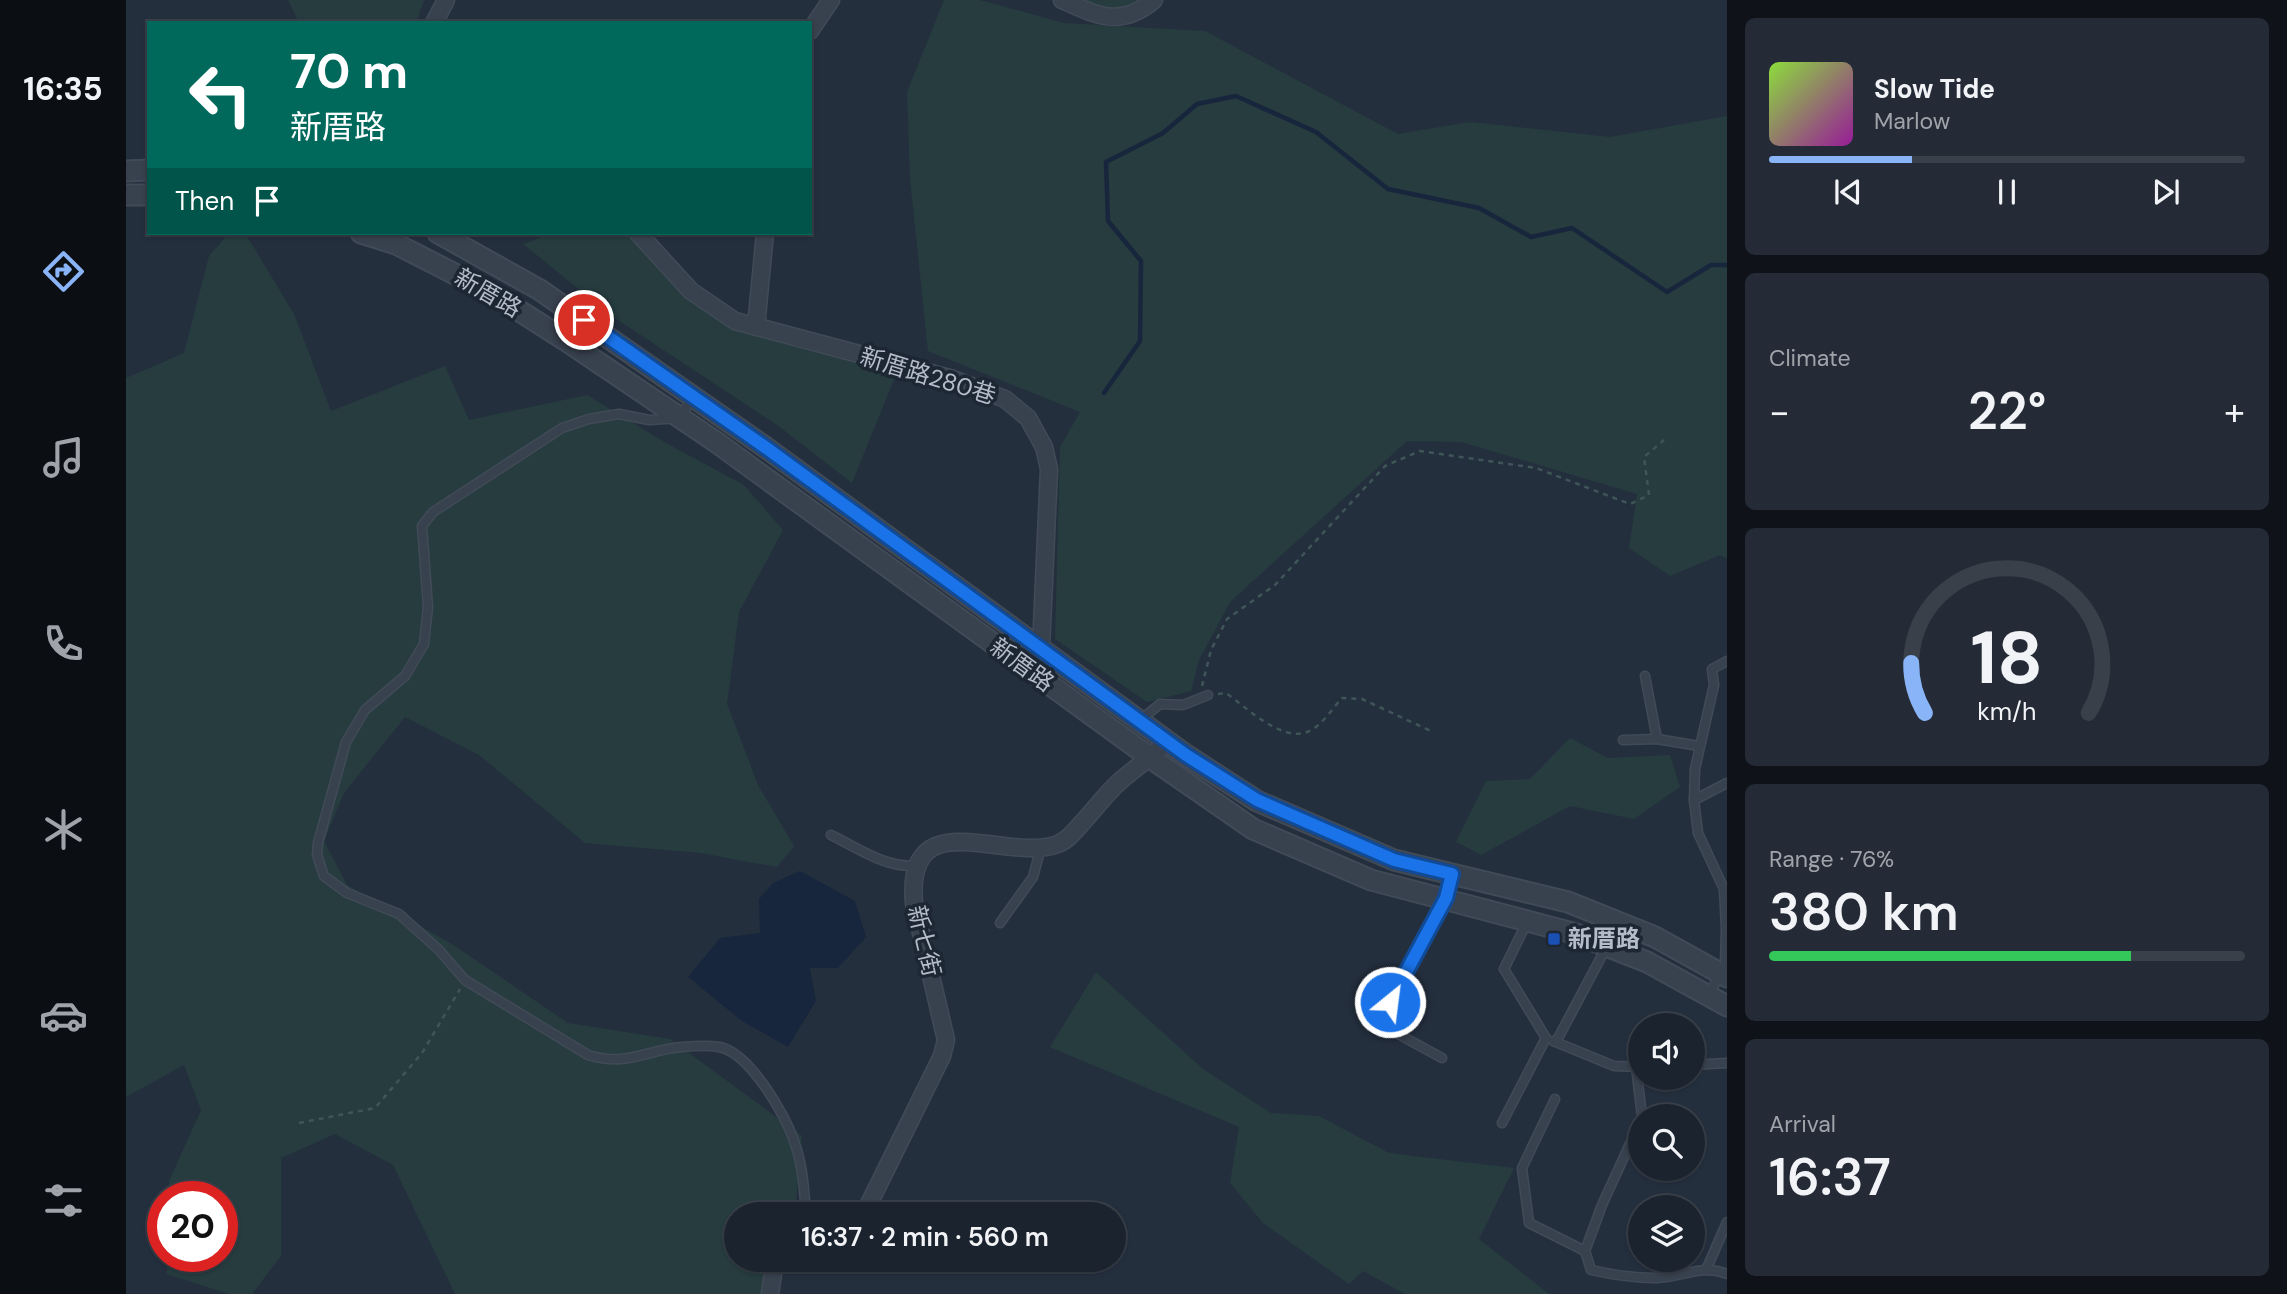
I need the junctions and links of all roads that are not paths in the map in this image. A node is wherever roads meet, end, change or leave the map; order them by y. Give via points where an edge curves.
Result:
1 (446, 0) edge
2 (831, 0) edge
3 (1062, 0) edge
4 (1154, 0) edge
5 (435, 21) edge
6 (812, 28) edge
7 (147, 170) edge
8 (126, 171) edge
9 (126, 195) edge
10 (147, 195) edge
11 (367, 235) edge
12 (442, 235) edge
13 (640, 235) edge
14 (765, 235) edge
15 (756, 327) junction
16 (692, 396) junction
17 (681, 418) junction
18 (1041, 649) junction
19 (1727, 661) edge
20 (1645, 676) dead end
21 (1080, 677) junction
22 (1064, 695) junction
23 (1208, 695) road end
24 (1139, 720) junction
25 (1657, 739) junction
26 (1623, 740) dead end
27 (1167, 741) junction
28 (1699, 746) junction
29 (1152, 759) junction
30 (1727, 783) edge
31 (1695, 800) junction
32 (831, 835) dead end
33 (1041, 847) junction
34 (919, 865) junction
35 (1452, 874) junction
36 (1725, 887) edge
37 (1446, 898) junction
38 (1528, 920) junction
39 (1000, 923) dead end
40 (1727, 928) edge
41 (1607, 946) junction
42 (1724, 976) edge
43 (1708, 996) junction
44 (1727, 1006) edge
45 (1546, 1038) junction
46 (1556, 1042) junction
47 (1442, 1058) dead end
48 (1727, 1063) edge
49 (1705, 1064) edge
50 (1628, 1067) edge
51 (1555, 1099) dead end
52 (1502, 1123) dead end
53 (1628, 1148) edge
54 (805, 1202) edge
55 (870, 1202) edge
56 (1727, 1222) edge
57 (1585, 1251) junction
58 (1707, 1268) junction
59 (773, 1272) edge
60 (1727, 1274) edge
61 (769, 1294) edge

1 - 5 street
2 - 6 street
3 - 4 street via 1113,18 1138,14
7 - 8 street
9 - 10 street
11 - 17 street, 新厝路 via 396,244 491,292
12 - 16 street, 新厝路 via 540,290
13 - 15 street, 新厝路280巷 via 691,291 735,321
14 - 15 street
15 - 18 street, 新厝路280巷 via 953,379 1005,399 1023,413 1044,447 1049,469
16 - 17 lane
16 - 18 street, 新厝路
17 - 22 street, 新厝路
17 - 54 lane via 649,420 619,414 562,428 441,506 422,526 428,607 424,644 405,676 365,710 346,742 328,795 317,855 324,877 399,914 465,980 588,1055 607,1061 628,1060 680,1047 720,1046 737,1054 763,1083 794,1139
18 - 21 street, 新厝路
19 - 28 lane via 1712,669 1714,685
20 - 25 lane
21 - 22 street
21 - 24 street, 新厝路
22 - 29 street, 新厝路
23 - 24 lane via 1182,705 1160,704
24 - 27 street, 新厝路
25 - 26 lane
25 - 28 lane
27 - 29 street
27 - 35 street, 新厝路 via 1257,800 1394,860
28 - 31 lane
29 - 33 street via 1119,782 1070,836
29 - 37 street, 新厝路 via 1253,829 1371,880
30 - 31 lane
31 - 36 lane via 1698,833
32 - 34 lane via 887,863
33 - 34 street via 951,841 936,845
33 - 39 lane via 1033,877
34 - 55 street, 新七街 via 912,886 914,904 946,1040
35 - 37 lane
35 - 42 street, 新厝路 via 1567,902 1655,937
36 - 40 lane
37 - 38 street, 新厝路
37 - 47 lane via 1378,1023
38 - 41 street, 新厝路
38 - 45 lane via 1504,969
40 - 42 lane
41 - 43 street, 新厝路
41 - 46 lane
42 - 43 lane
43 - 44 street, 新厝路
45 - 46 lane
45 - 52 lane
46 - 50 lane via 1614,1066
48 - 49 lane
51 - 57 lane via 1522,1168 1529,1223
53 - 57 lane
56 - 58 lane
57 - 58 lane via 1591,1270 1629,1278
58 - 60 lane
59 - 61 street

